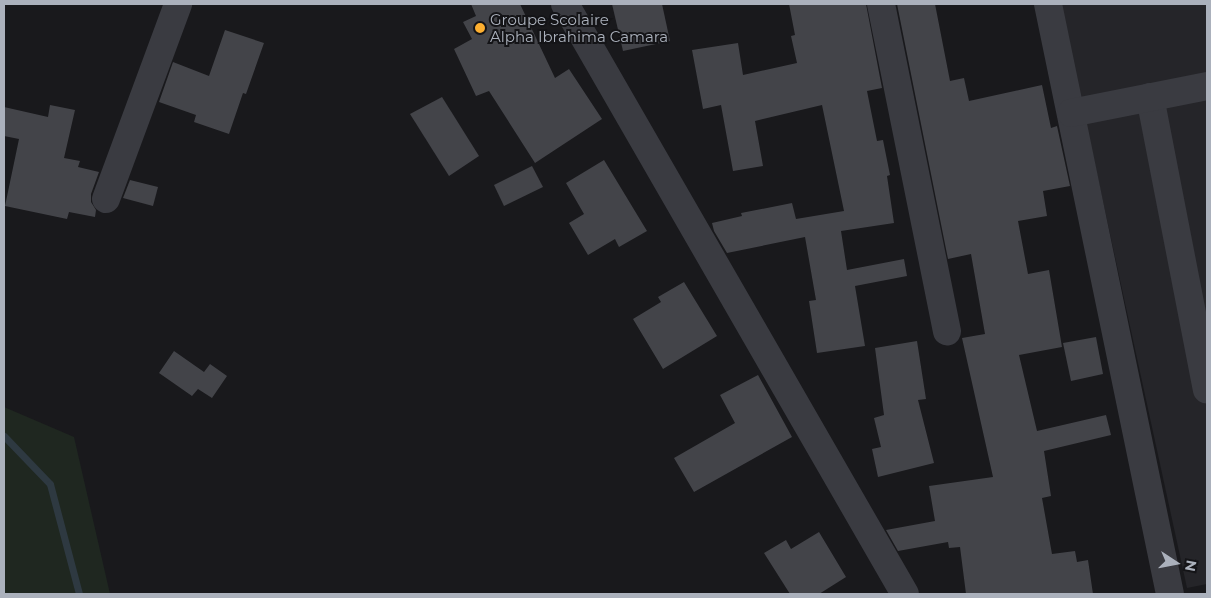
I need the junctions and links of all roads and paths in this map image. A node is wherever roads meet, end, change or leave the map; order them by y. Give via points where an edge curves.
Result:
1 (178, 4) edge
2 (565, 4) edge
3 (881, 4) edge
4 (1048, 4) edge
5 (1207, 86) edge
6 (1150, 97) junction
7 (1071, 113) junction
8 (106, 200) dead end
9 (947, 331) dead end
10 (1207, 390) edge
11 (905, 594) edge
12 (1170, 594) edge

1 - 8 street
2 - 11 street
3 - 9 street
4 - 7 street
5 - 6 street
6 - 7 street
6 - 10 street
7 - 12 street

